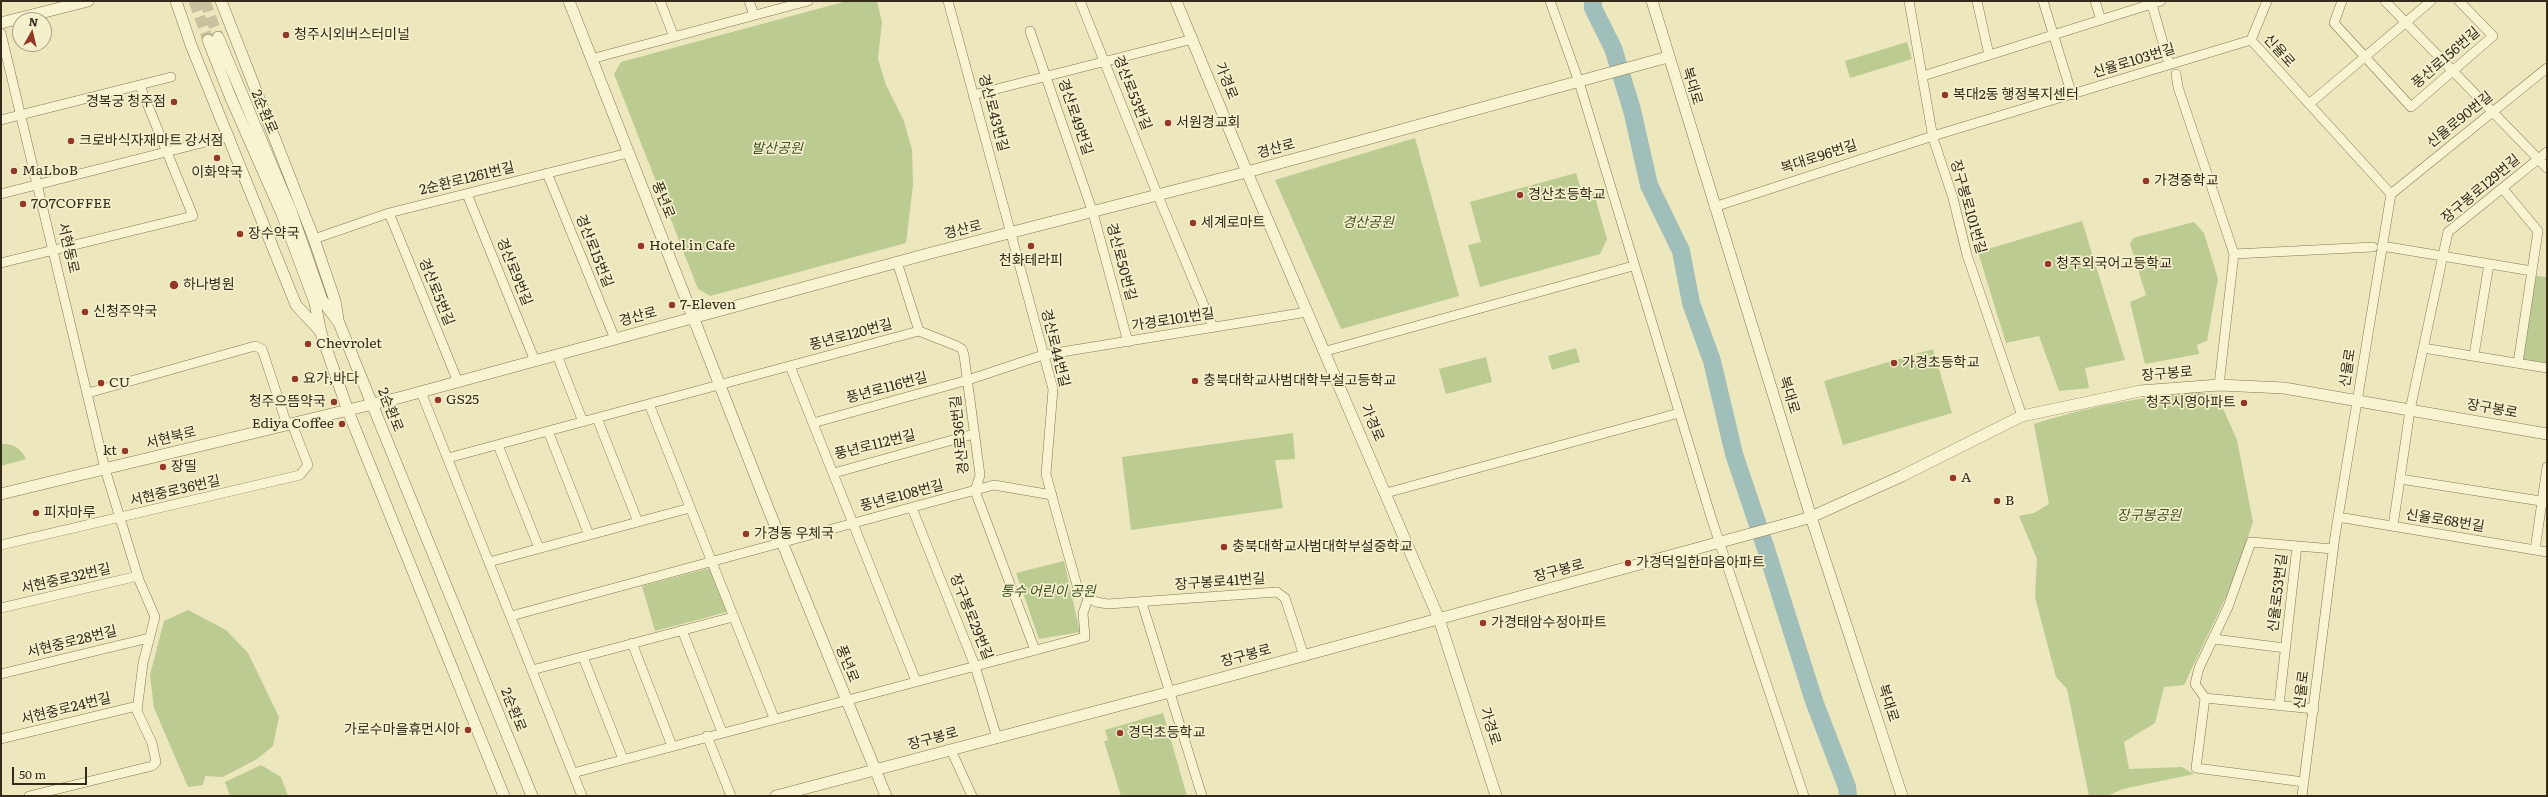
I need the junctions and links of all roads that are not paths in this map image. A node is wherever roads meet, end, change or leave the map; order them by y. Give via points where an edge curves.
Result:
1 (88, 1) edge
2 (176, 1) edge
3 (221, 1) edge
4 (569, 1) edge
5 (660, 1) edge
6 (749, 1) edge
7 (808, 1) edge
8 (948, 1) edge
9 (1080, 1) edge
10 (1176, 1) edge
11 (1550, 1) edge
12 (1652, 1) edge
13 (1909, 1) edge
14 (1977, 1) edge
15 (2043, 1) edge
16 (2095, 1) edge
17 (2161, 1) edge
18 (2267, 1) edge
19 (2342, 1) edge
20 (2386, 1) edge
21 (2431, 1) edge
22 (2459, 1) edge
23 (2152, 2) edge
24 (754, 16) junction
25 (2101, 20) junction
26 (2406, 21) junction
27 (1, 23) edge
28 (1030, 32) dead end
29 (1, 33) edge
30 (2054, 35) junction
31 (674, 37) junction
32 (1193, 39) junction
33 (2251, 40) junction
34 (1989, 55) junction
35 (1668, 57) junction
36 (2365, 57) junction
37 (592, 59) junction
38 (1104, 62) junction
39 (2169, 64) junction
40 (2547, 68) edge
41 (2453, 70) junction
42 (2176, 74) dead end
43 (1923, 76) junction
44 (171, 77) dead end
45 (1046, 77) junction
46 (1582, 81) junction
47 (140, 86) junction
48 (973, 95) junction
49 (2072, 95) junction
50 (2309, 104) junction
51 (2494, 111) junction
52 (20, 115) junction
53 (1, 120) edge
54 (229, 136) junction
55 (1933, 136) junction
56 (2547, 152) edge
57 (169, 153) junction
58 (628, 153) junction
59 (2538, 159) junction
60 (2547, 168) edge
61 (1247, 172) junction
62 (548, 173) junction
63 (38, 184) junction
64 (2503, 189) junction
65 (1, 194) edge
66 (467, 194) junction
67 (2391, 194) junction
68 (1158, 196) junction
69 (1714, 207) junction
70 (389, 213) junction
71 (1093, 213) junction
72 (1011, 233) junction
73 (314, 239) junction
74 (2378, 246) junction
75 (54, 250) junction
76 (2234, 254) junction
77 (2444, 257) junction
78 (897, 262) junction
79 (1, 263) edge
80 (2489, 264) junction
81 (1633, 266) junction
82 (2532, 271) junction
83 (1307, 312) junction
84 (694, 317) junction
85 (339, 323) junction
86 (1213, 327) junction
87 (919, 331) junction
88 (321, 333) junction
89 (616, 339) junction
90 (1128, 342) junction
91 (2423, 348) junction
92 (1326, 351) junction
93 (557, 354) junction
94 (1044, 355) junction
95 (2474, 355) junction
96 (535, 361) junction
97 (2518, 363) junction
98 (790, 366) junction
99 (2547, 368) edge
100 (968, 380) junction
101 (458, 382) junction
102 (720, 385) junction
103 (2219, 385) junction
104 (421, 392) junction
105 (88, 393) junction
106 (2357, 399) junction
107 (372, 404) junction
108 (649, 404) junction
109 (2410, 410) junction
110 (348, 411) junction
111 (1679, 413) junction
112 (2022, 416) junction
113 (597, 418) junction
114 (583, 422) junction
115 (813, 422) junction
116 (290, 425) junction
117 (548, 431) junction
118 (974, 434) junction
119 (2547, 434) edge
120 (498, 445) junction
121 (448, 458) junction
122 (2547, 467) edge
123 (105, 469) junction
124 (834, 473) junction
125 (2400, 479) junction
126 (975, 491) junction
127 (1386, 493) junction
128 (1, 494) edge
129 (1052, 496) junction
130 (2544, 502) edge
131 (690, 508) junction
132 (912, 508) junction
133 (1811, 517) junction
134 (2338, 517) junction
135 (122, 518) junction
136 (638, 522) junction
137 (854, 524) junction
138 (2393, 526) junction
139 (589, 535) junction
140 (782, 543) junction
141 (1722, 543) junction
142 (1, 545) edge
143 (2297, 546) junction
144 (539, 548) junction
145 (2333, 549) junction
146 (2535, 550) junction
147 (2547, 552) edge
148 (490, 562) junction
149 (712, 562) junction
150 (138, 576) junction
151 (1088, 598) junction
152 (1142, 602) junction
153 (1, 608) edge
154 (511, 616) junction
155 (733, 616) junction
156 (1439, 619) junction
157 (682, 630) junction
158 (149, 638) junction
159 (2214, 639) junction
160 (632, 644) junction
161 (2285, 648) junction
162 (1035, 650) junction
163 (1304, 656) junction
164 (583, 657) junction
165 (975, 666) junction
166 (532, 670) junction
167 (1, 674) edge
168 (916, 681) junction
169 (1170, 692) junction
170 (2205, 698) junction
171 (845, 700) junction
172 (2279, 705) junction
173 (137, 706) junction
174 (2314, 709) junction
175 (774, 718) junction
176 (722, 732) junction
177 (708, 736) junction
178 (996, 738) junction
179 (1, 740) edge
180 (672, 746) junction
181 (951, 750) junction
182 (623, 759) junction
183 (874, 770) junction
184 (573, 773) junction
185 (2304, 782) junction
186 (29, 796) edge
187 (504, 796) edge
188 (532, 796) edge
189 (582, 796) edge
190 (731, 796) edge
191 (776, 796) edge
192 (886, 796) edge
193 (972, 796) edge
194 (1202, 796) edge
195 (1496, 796) edge
196 (1804, 796) edge
197 (1902, 796) edge
198 (2302, 796) edge

1 - 27 street
2 - 54 street via 191,45
3 - 73 street
4 - 37 street, 풍년로
5 - 31 street
6 - 24 street
7 - 24 street
8 - 48 street, 경산로43번길
9 - 38 street, 경산로53번길
10 - 32 street, 가경로
11 - 46 street
12 - 35 street, 복대로
13 - 43 street, 장구봉로101번길
14 - 34 street
15 - 30 street
16 - 25 street
17 - 23 street
18 - 33 street, 신율로
19 - 36 street, 풍산로156번길 via 2334,23
20 - 26 street
21 - 26 street
22 - 41 street, 풍산로156번길 via 2493,36
23 - 25 street
23 - 39 street
24 - 31 street
25 - 30 street
26 - 36 street
26 - 41 street
28 - 45 street, 경산로49번길
29 - 52 street, 서현동로
30 - 34 street
30 - 49 street
31 - 37 street
32 - 38 street
32 - 61 street, 가경로
33 - 39 street, 신율로103번길
33 - 50 street, 신율로
34 - 43 street
35 - 46 street, 경산로
35 - 69 street, 복대로
36 - 41 street, 풍산로156번길 via 2411,107
36 - 50 street
37 - 58 street, 풍년로
38 - 45 street
38 - 68 street, 경산로53번길
39 - 49 street, 신율로103번길
40 - 51 street, 신율로90번길
41 - 51 street
42 - 76 street via 2178,87
43 - 55 street, 장구봉로101번길
44 - 47 street
45 - 48 street
45 - 71 street, 경산로49번길
46 - 61 street, 경산로
46 - 81 street
47 - 52 street
47 - 57 street
48 - 72 street, 경산로43번길
49 - 55 street, 신율로103번길
50 - 67 street, 신율로
51 - 59 street
51 - 67 street, 신율로90번길
52 - 53 street
52 - 63 street, 서현동로
54 - 57 street
54 - 88 street via 296,305
55 - 69 street, 복대로96번길
55 - 112 street, 장구봉로101번길 via 1953,198 1967,255
56 - 59 street, 장구봉로129번길
57 - 63 street
57 - 75 street via 193,216
58 - 62 street, 2순환로1261번길
58 - 84 street, 풍년로
59 - 60 street
59 - 64 street, 장구봉로129번길
61 - 68 street, 경산로
61 - 83 street, 가경로
62 - 66 street, 2순환로1261번길
62 - 89 street, 경산로15번길
63 - 65 street
63 - 75 street, 서현동로
64 - 77 street, 장구봉로129번길 via 2448,232
64 - 82 street via 2538,231
66 - 70 street, 2순환로1261번길
66 - 96 street, 경산로9번길
67 - 74 street, 신율로
68 - 71 street, 경산로
68 - 86 street, 경산로53번길
69 - 133 street, 복대로
70 - 73 street, 2순환로1261번길
70 - 101 street, 경산로5번길
71 - 72 street, 경산로
71 - 90 street, 경산로50번길
72 - 78 street, 경산로
72 - 94 street, 경산로44번길
73 - 85 street
74 - 76 street
74 - 77 street
74 - 106 street, 신율로
75 - 79 street
75 - 105 street, 서현동로
76 - 103 street
77 - 80 street
77 - 91 street, 장구봉로129번길
78 - 84 street, 경산로
78 - 87 street
80 - 82 street
80 - 95 street
81 - 92 street
81 - 111 street
82 - 97 street
83 - 86 street, 가경로101번길
83 - 92 street, 가경로
84 - 89 street, 경산로
84 - 102 street, 풍년로
85 - 88 street, 2순환로 via 322,300 290,211 213,39 230,96 282,214 315,303
85 - 107 street, 2순환로
86 - 90 street, 가경로101번길
87 - 98 street, 풍년로120번길
87 - 100 street, 경산로36번길 via 962,349
88 - 110 street, 2순환로
89 - 93 street, 경산로
90 - 94 street, 가경로101번길
91 - 95 street
91 - 109 street, 장구봉로129번길
92 - 127 street, 가경로
93 - 96 street, 경산로
93 - 114 street
94 - 100 street, 가경로101번길
94 - 129 street, 경산로44번길 via 1053,389 1046,474
95 - 97 street
96 - 101 street, 경산로
97 - 99 street
98 - 102 street, 풍년로120번길
98 - 115 street
100 - 115 street, 풍년로116번길
100 - 118 street, 경산로36번길
101 - 104 street, 경산로
102 - 108 street, 풍년로120번길
102 - 140 street, 풍년로
103 - 106 street, 장구봉로 via 2284,388
103 - 112 street, 장구봉로 via 2140,391
104 - 107 street, 경산로
104 - 121 street
105 - 116 street via 255,346 262,349
105 - 123 street, 서현동로
106 - 109 street, 장구봉로
106 - 134 street, 신율로
107 - 110 street, 경산로
107 - 188 street, 2순환로
108 - 113 street, 풍년로120번길
108 - 131 street
109 - 119 street, 장구봉로
109 - 125 street, 장구봉로129번길
110 - 116 street, 서현북로
110 - 187 street, 2순환로
111 - 127 street
111 - 141 street
112 - 133 street, 장구봉로 via 1902,476
113 - 114 street, 풍년로120번길
113 - 136 street
114 - 117 street, 풍년로120번길
115 - 124 street, 풍년로112번길
116 - 123 street, 서현북로
116 - 135 street, 서현중로36번길 via 308,465 300,475
117 - 120 street, 풍년로120번길
117 - 139 street
118 - 124 street, 풍년로112번길
118 - 126 street, 경산로36번길 via 980,475
120 - 121 street, 풍년로120번길
120 - 144 street
121 - 148 street
122 - 130 street
123 - 128 street, 서현북로
123 - 135 street, 서현동로
124 - 137 street, 풍년로108번길
125 - 130 street
125 - 138 street, 장구봉로129번길
126 - 129 street, 풍년로108번길 via 994,485
126 - 132 street, 풍년로108번길
126 - 162 street, 경산로36번길
127 - 156 street, 가경로
129 - 151 street via 1078,588
130 - 146 street
131 - 136 street
131 - 149 street
132 - 137 street, 풍년로108번길
132 - 165 street, 장구봉로29번길
133 - 141 street, 장구봉로
133 - 197 street, 복대로
134 - 138 street, 신율로68번길
134 - 145 street, 신율로
135 - 142 street, 서현중로36번길
135 - 150 street, 서현동로
136 - 139 street
137 - 140 street, 풍년로108번길
137 - 168 street, 풍년로108번길
138 - 146 street, 신율로68번길
139 - 144 street
140 - 149 street
140 - 171 street, 풍년로
141 - 156 street, 장구봉로
141 - 196 street
143 - 145 street
143 - 159 street, 신율로53번길 via 2251,542
143 - 161 street, 신율로53번길
144 - 148 street
145 - 174 street, 신율로
146 - 147 street, 신율로68번길
148 - 154 street
149 - 154 street
149 - 155 street
150 - 153 street, 서현중로32번길
150 - 158 street, 서현동로 via 155,617
151 - 152 street, 장구봉로41번길 via 1108,604
151 - 162 street via 1083,613 1085,637
152 - 163 street, 장구봉로41번길 via 1277,592 1286,598
152 - 169 street
154 - 166 street
155 - 157 street
155 - 175 street
156 - 163 street, 장구봉로
156 - 195 street, 가경로
157 - 160 street
157 - 176 street
158 - 167 street, 서현중로28번길
158 - 173 street, 서현동로
159 - 161 street, 신율로53번길
159 - 170 street, 신율로53번길 via 2199,668 2195,684
160 - 164 street
160 - 180 street
161 - 172 street, 신율로53번길
162 - 165 street
163 - 169 street, 장구봉로
164 - 166 street
164 - 182 street
165 - 168 street
165 - 178 street, 장구봉로29번길
166 - 184 street
168 - 171 street
169 - 178 street, 장구봉로
169 - 194 street
170 - 172 street
170 - 185 street via 2196,768
171 - 175 street
171 - 183 street, 풍년로
172 - 174 street
173 - 179 street, 서현중로24번길
173 - 186 street via 140,721 156,756 156,762 152,766
174 - 185 street, 신율로
175 - 176 street
176 - 177 street
177 - 180 street
177 - 190 street
178 - 181 street, 장구봉로
180 - 182 street
181 - 183 street, 장구봉로
181 - 193 street
182 - 184 street
183 - 191 street, 장구봉로
183 - 192 street, 풍년로
184 - 189 street
185 - 198 street, 신율로

